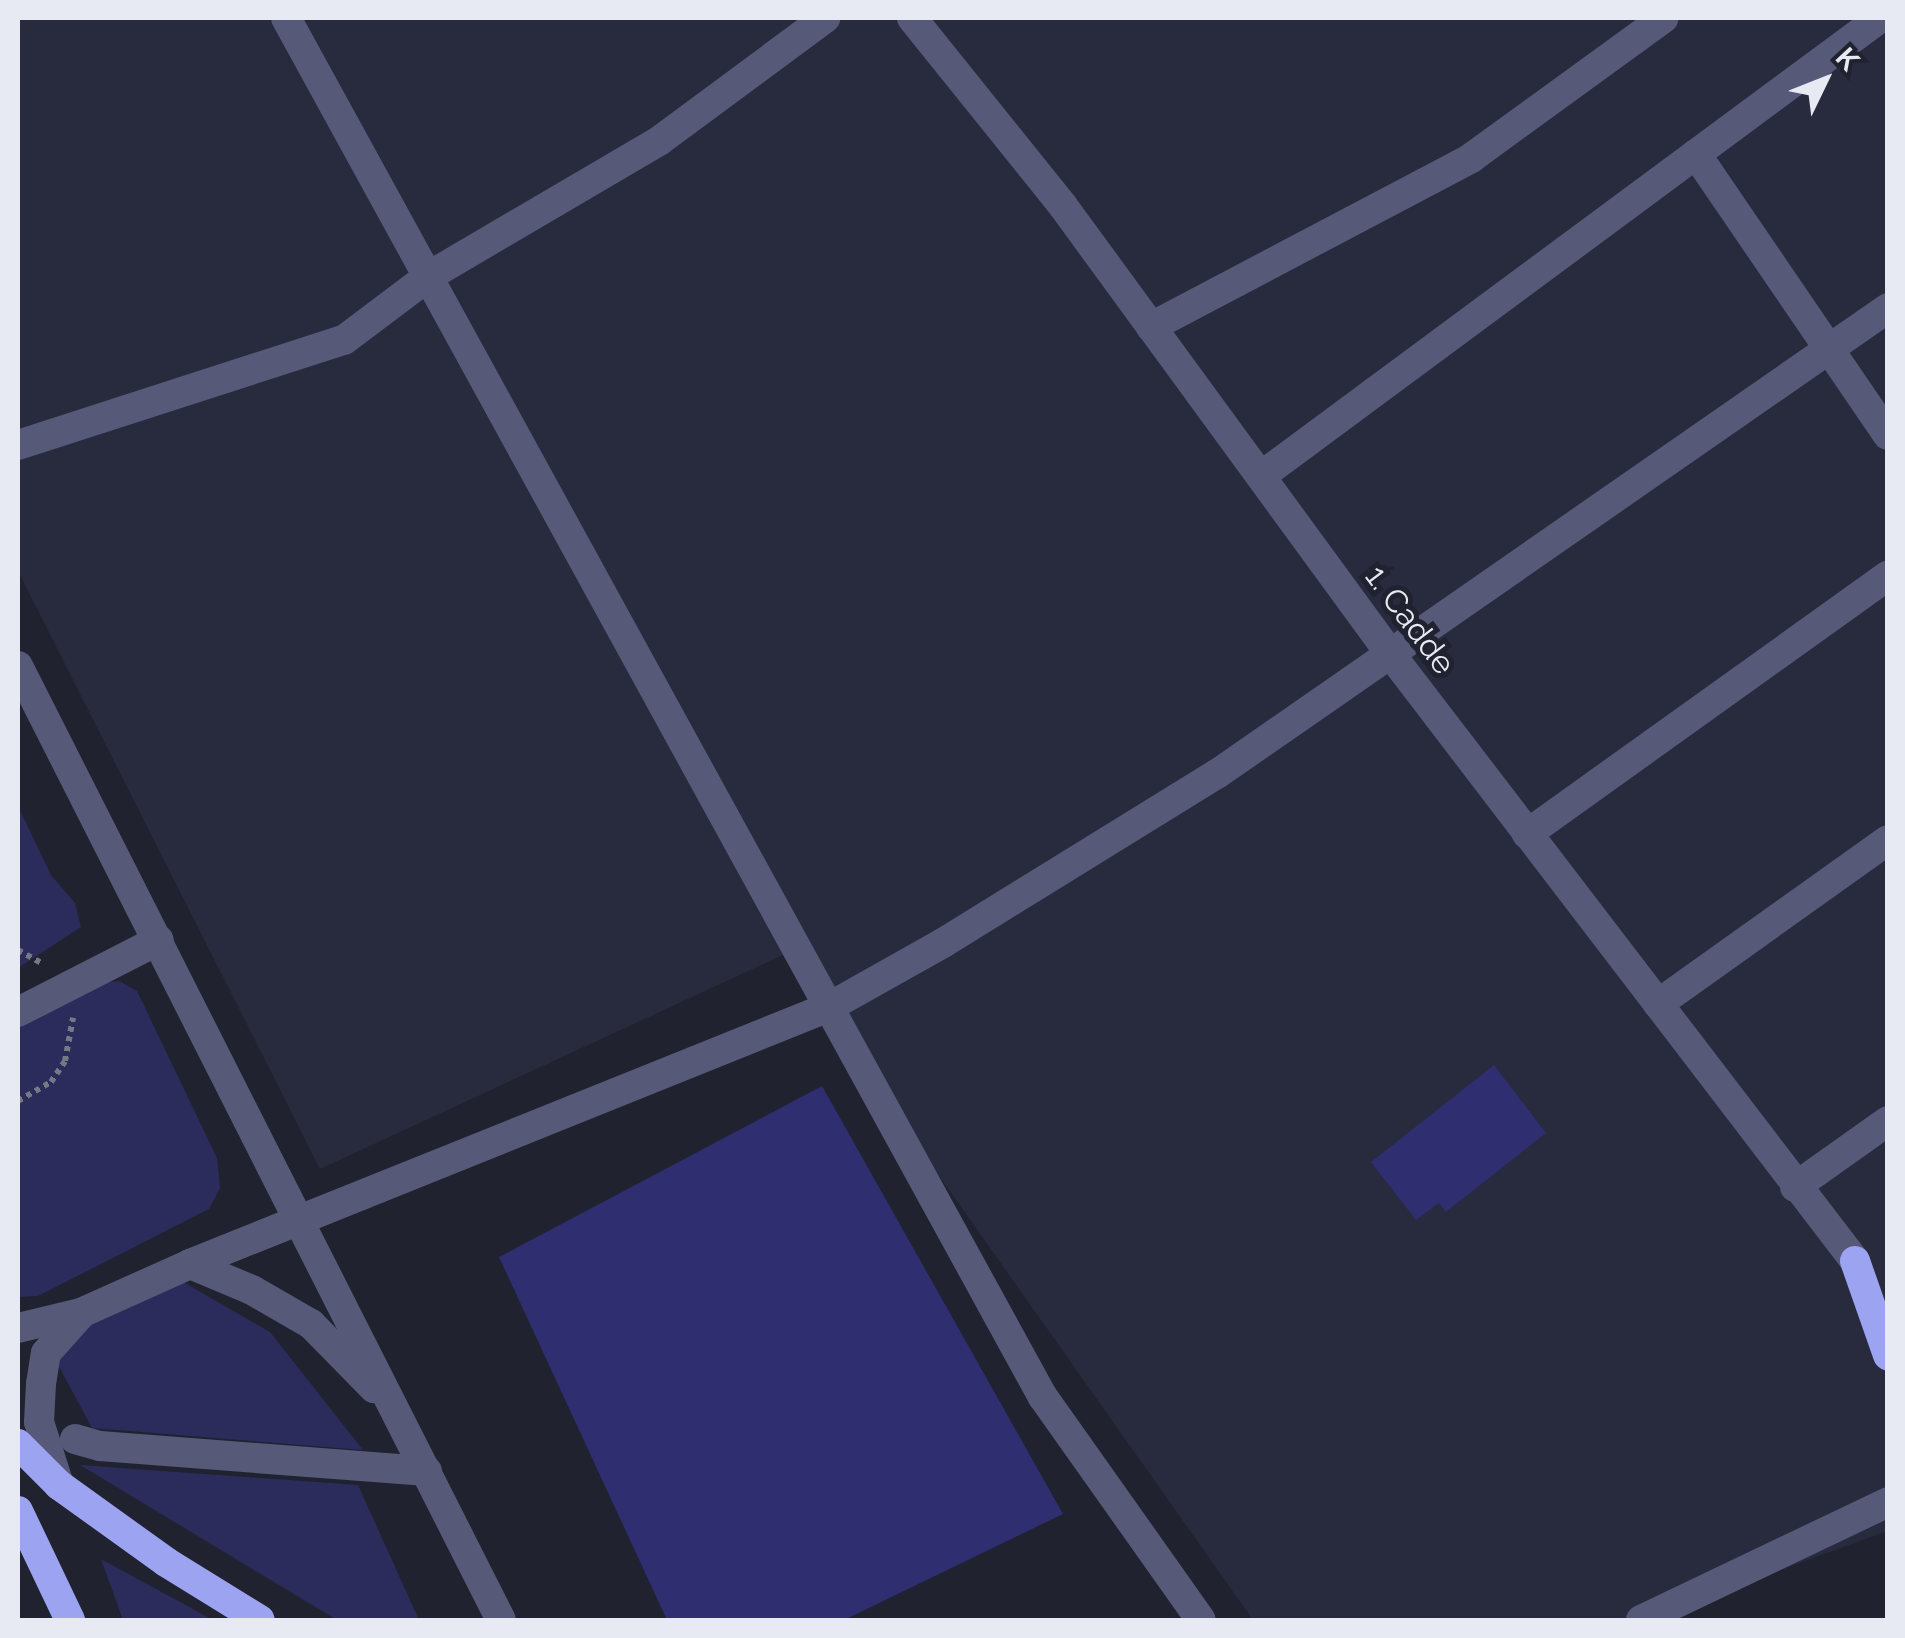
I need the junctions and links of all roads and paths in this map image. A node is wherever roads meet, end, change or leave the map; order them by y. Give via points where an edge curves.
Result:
1 (286, 18) edge
2 (825, 18) edge
3 (912, 18) edge
4 (1664, 18) edge
5 (1880, 18) edge
6 (1696, 154) junction
7 (429, 276) junction
8 (1888, 308) edge
9 (1151, 327) junction
10 (1829, 349) junction
11 (1888, 435) edge
12 (18, 445) edge
13 (1261, 476) junction
14 (1888, 576) edge
15 (1389, 652) junction
16 (18, 666) edge
17 (1527, 834) junction
18 (1888, 840) edge
19 (159, 940) junction
20 (64, 988) junction
21 (1658, 1004) junction
22 (830, 1007) junction
23 (18, 1012) edge
24 (18, 1101) edge
25 (1888, 1121) edge
26 (1796, 1187) junction
27 (300, 1220) junction
28 (1856, 1261) junction
29 (190, 1264) junction
30 (1888, 1289) edge
31 (82, 1313) junction
32 (18, 1328) edge
33 (1888, 1355) edge
34 (397, 1412) junction
35 (75, 1439) dead end
36 (18, 1444) edge
37 (428, 1471) junction
38 (59, 1485) junction
39 (1888, 1502) edge
40 (18, 1511) edge
41 (70, 1620) edge
42 (260, 1620) edge
43 (501, 1620) edge
44 (1201, 1620) edge
45 (1641, 1620) edge

1 - 7 street
2 - 7 street via 659,141
3 - 9 street, 1. Cadde
4 - 9 street via 1470,158
5 - 6 street
6 - 10 street
6 - 13 street
7 - 12 street via 344,340
7 - 22 street
8 - 10 street
9 - 13 street, 1. Cadde
10 - 11 street
10 - 15 street
13 - 15 street, 1. Cadde
14 - 17 street
15 - 17 street, 1. Cadde
15 - 22 street via 1217,774
16 - 19 street
17 - 21 street, 1. Cadde
18 - 21 street
19 - 20 street
19 - 27 street
20 - 23 street
20 - 24 path via 72,1012 66,1062 51,1082
21 - 26 street, 1. Cadde
22 - 27 street
22 - 44 street via 1043,1397
25 - 26 street
26 - 28 street, 1. Cadde
27 - 29 street
27 - 34 street
28 - 30 highway
28 - 33 highway
29 - 31 street
29 - 34 street via 312,1324
31 - 32 street
31 - 38 street via 46,1352 40,1384 39,1422
34 - 37 street
35 - 37 street
36 - 38 highway
37 - 43 street
38 - 42 highway
39 - 45 street
40 - 41 highway

